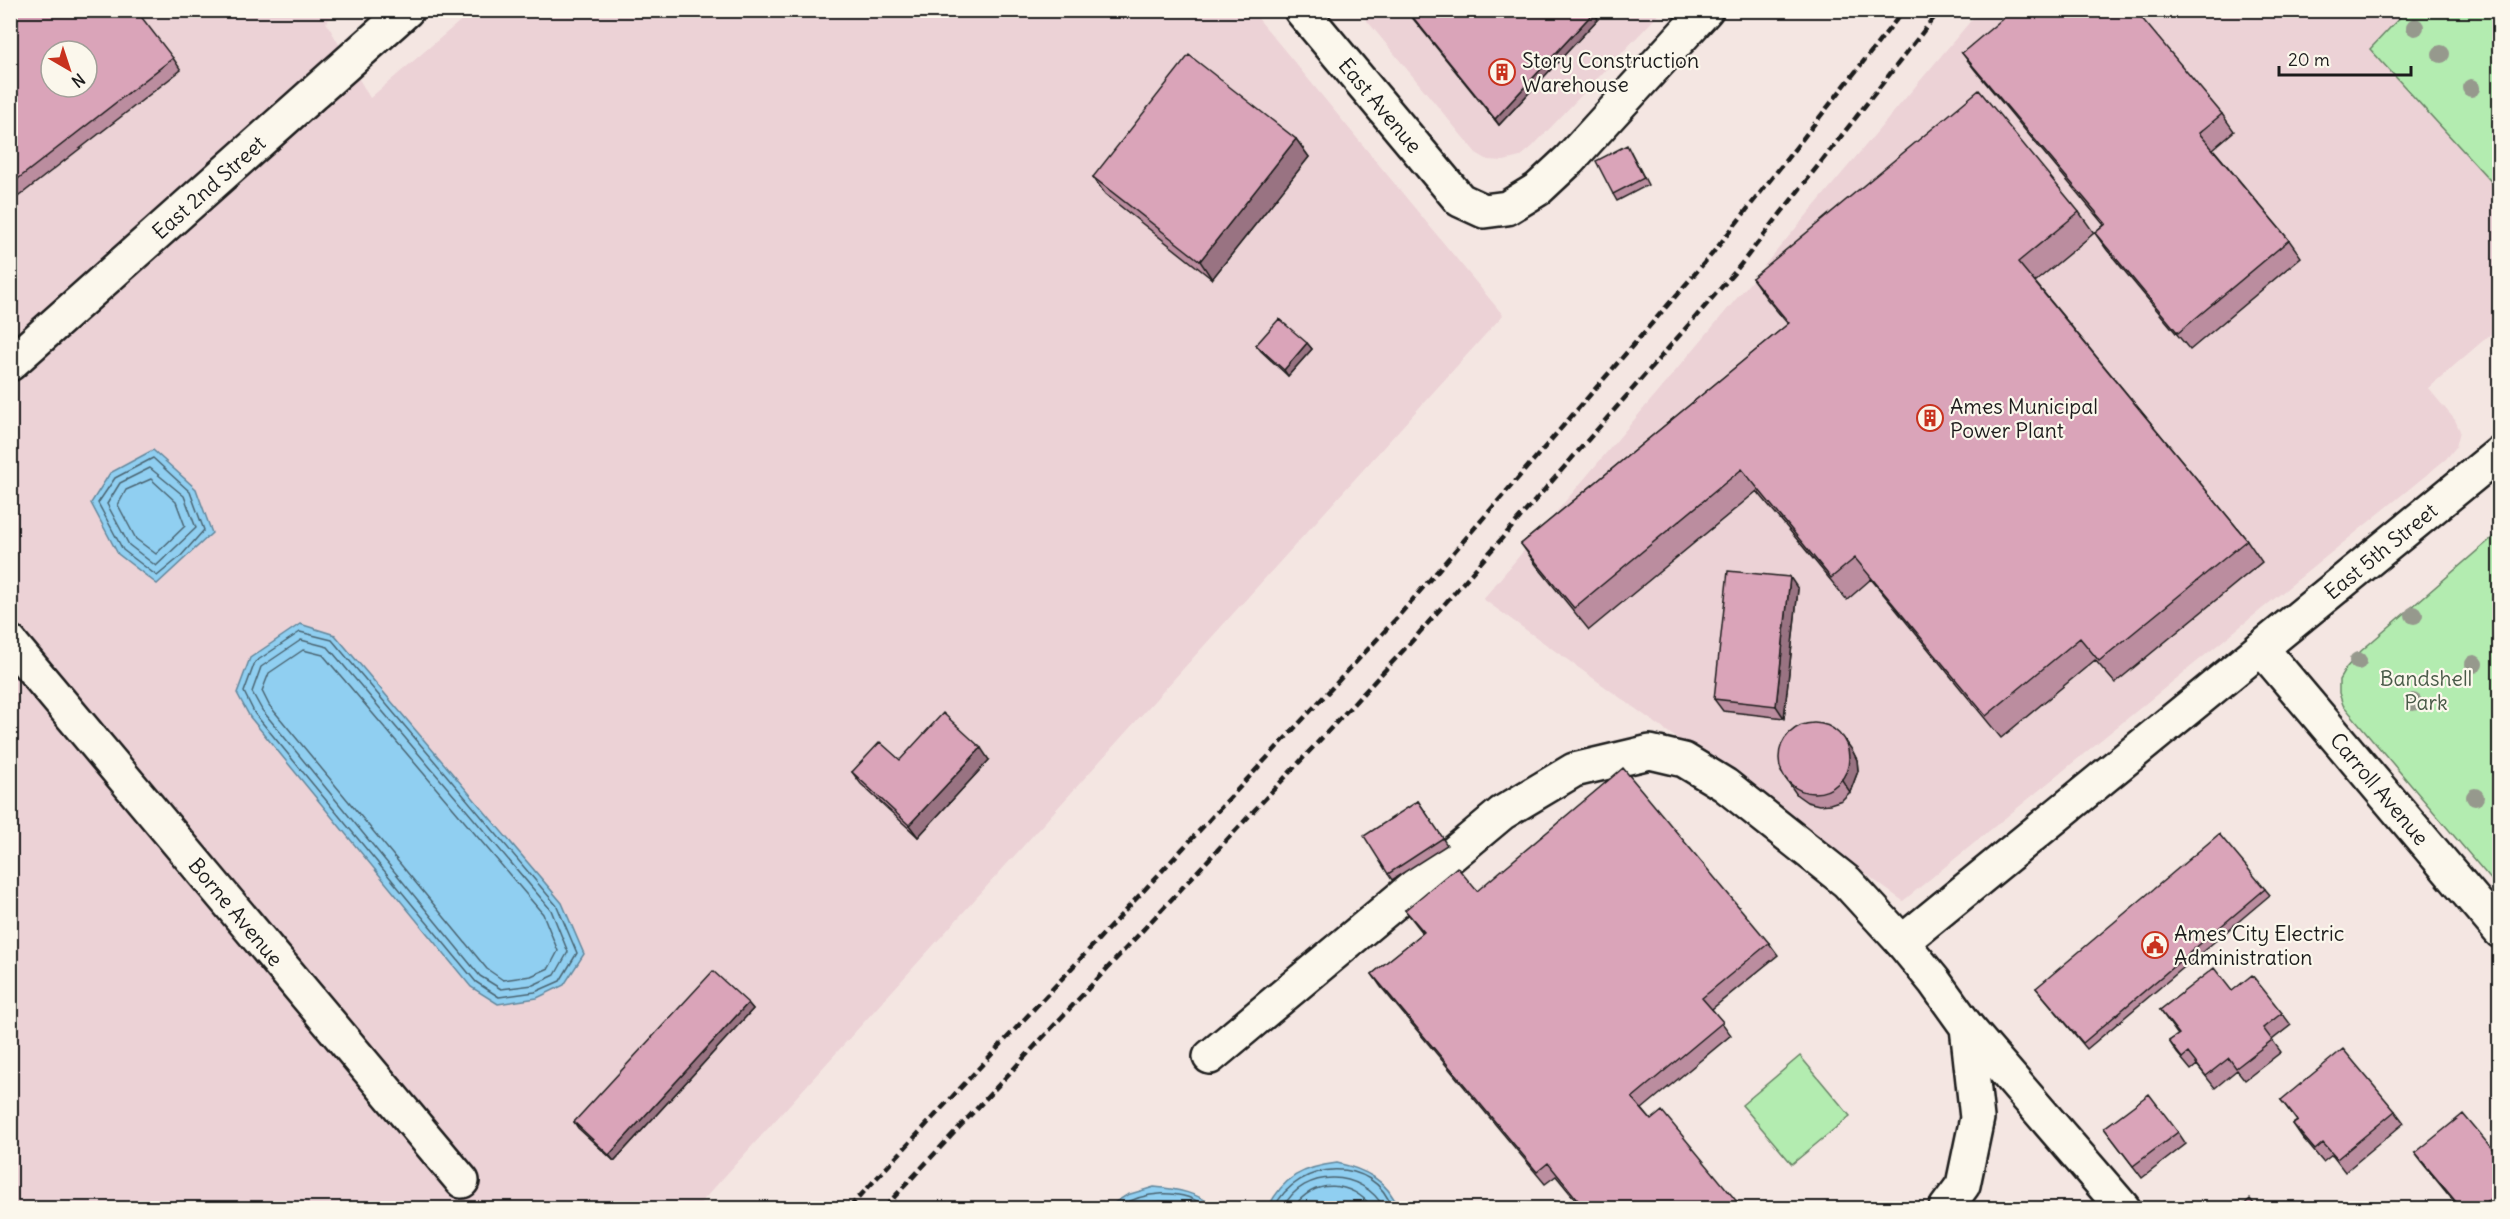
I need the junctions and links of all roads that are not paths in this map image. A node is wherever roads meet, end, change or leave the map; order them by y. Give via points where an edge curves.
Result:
1 (407, 10) edge
2 (1301, 10) edge
3 (1706, 10) edge
4 (374, 21) edge
5 (10, 364) edge
6 (2499, 453) edge
7 (10, 642) edge
8 (2261, 648) junction
9 (2499, 931) edge
10 (1902, 942) junction
11 (1967, 1027) junction
12 (1209, 1057) dead end
13 (462, 1181) dead end
14 (1946, 1209) edge
15 (2123, 1209) edge

1 - 4 street, East 2nd Street
2 - 3 street, East Avenue via 1460,200 1484,211 1507,208 1538,189
4 - 5 street, East 2nd Street
6 - 8 street, East 5th Street
7 - 13 street, Borne Avenue
8 - 9 street, Carroll Avenue
8 - 10 street, East 5th Street
10 - 11 street
10 - 12 street via 1847,882 1725,785 1684,760 1650,752 1574,770 1502,813
11 - 14 street via 1977,1118 1963,1185
11 - 15 street

